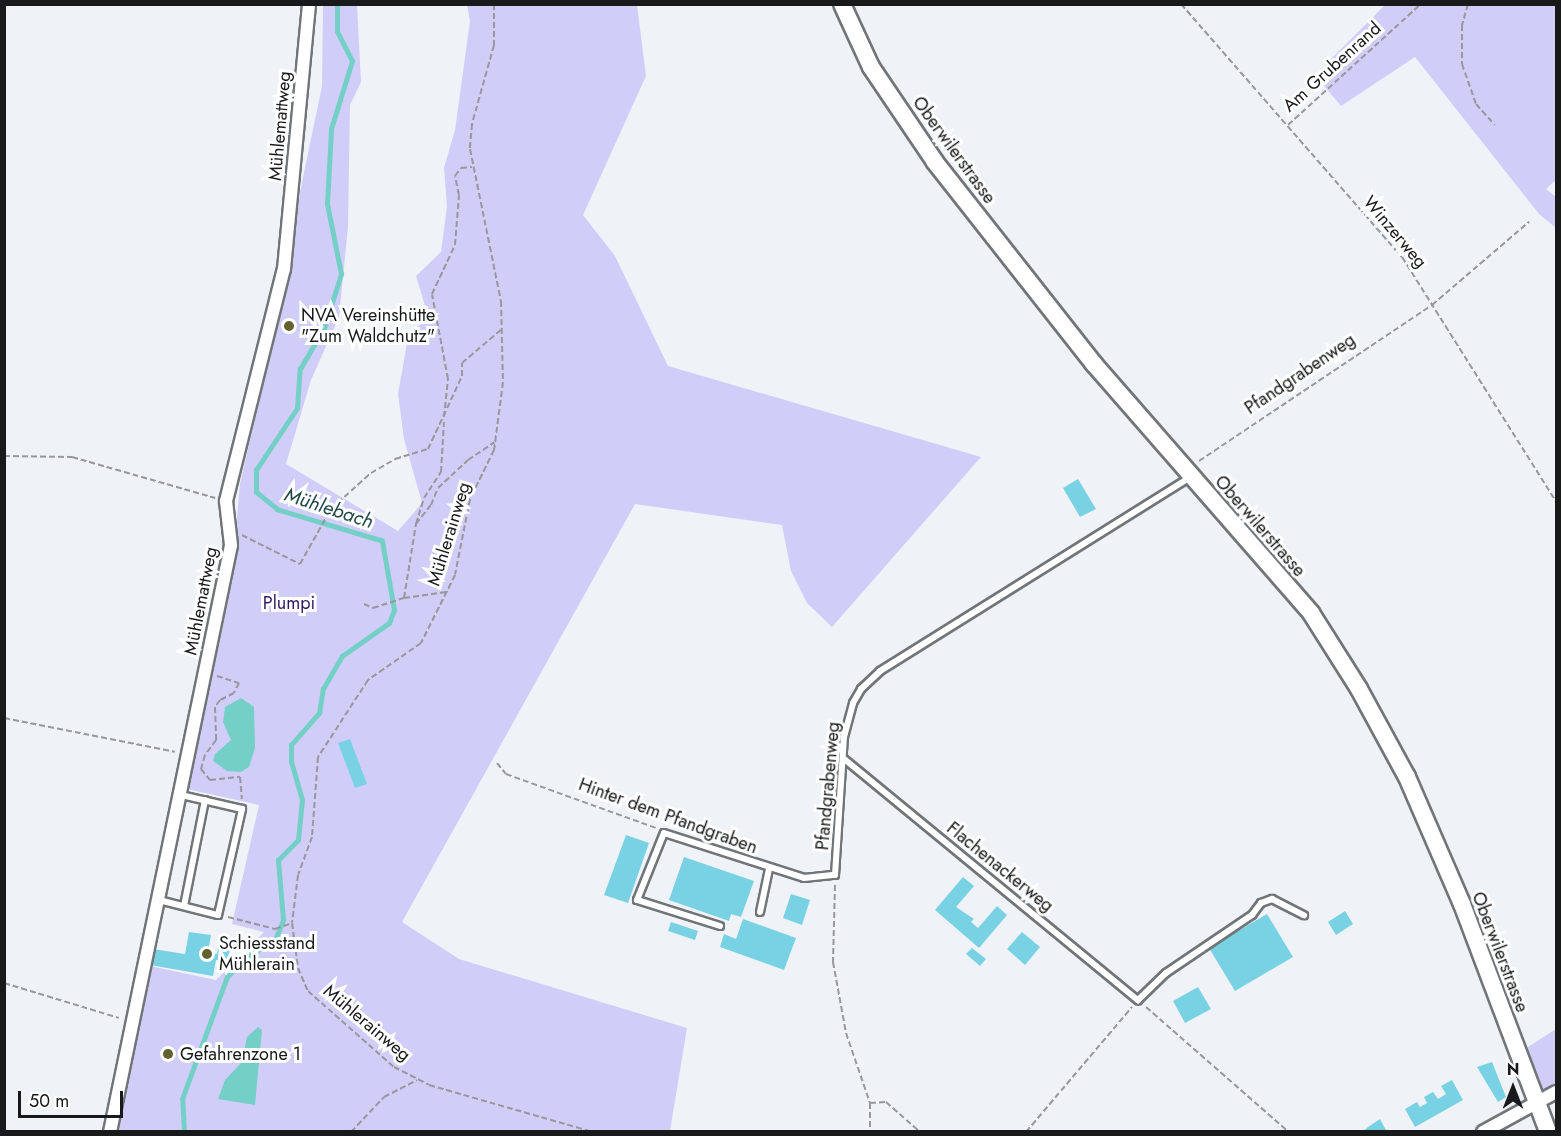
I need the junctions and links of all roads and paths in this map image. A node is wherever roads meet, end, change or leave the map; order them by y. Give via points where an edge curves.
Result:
1 (309, 4) edge
2 (494, 4) edge
3 (842, 4) edge
4 (1181, 4) edge
5 (1421, 4) edge
6 (1468, 4) edge
7 (1288, 125) junction
8 (1495, 125) dead end
9 (472, 167) junction
10 (1529, 222) dead end
11 (1432, 305) junction
12 (502, 329) junction
13 (444, 419) junction
14 (495, 442) junction
15 (4, 456) edge
16 (1188, 474) junction
17 (226, 501) junction
18 (1557, 502) edge
19 (416, 524) junction
20 (229, 528) junction
21 (446, 592) junction
22 (404, 598) junction
23 (364, 604) dead end
24 (206, 673) junction
25 (4, 718) edge
26 (189, 755) junction
27 (843, 758) junction
28 (497, 763) dead end
29 (181, 795) junction
30 (205, 800) junction
31 (242, 809) junction
32 (664, 833) junction
33 (769, 869) junction
34 (835, 875) junction
35 (159, 900) junction
36 (184, 906) junction
37 (760, 912) dead end
38 (218, 915) junction
39 (1304, 915) dead end
40 (292, 923) junction
41 (720, 926) dead end
42 (4, 982) edge
43 (1138, 1000) junction
44 (133, 1023) junction
45 (417, 1080) junction
46 (1557, 1092) edge
47 (1536, 1101) junction
48 (870, 1102) junction
49 (110, 1131) edge
50 (351, 1131) edge
51 (593, 1131) edge
52 (870, 1131) edge
53 (920, 1131) edge
54 (1026, 1131) edge
55 (1289, 1131) edge
56 (1483, 1131) edge
57 (1548, 1131) edge

1 - 17 street, Mühlemattweg via 284,269
2 - 9 path, Mühlerainweg via 494,45 472,124
3 - 16 street, Oberwilerstrasse via 871,67 935,162 1094,364
4 - 7 path, Winzerweg
5 - 7 path, Am Grubenrand
6 - 8 path via 1461,25 1462,64 1476,104
7 - 11 path, Winzerweg via 1402,257
9 - 12 path, Mühlerainweg via 501,301
9 - 13 path via 461,168 455,176 459,195 455,245 432,294 448,379
10 - 11 path, Pfandgrabenweg
11 - 16 path, Pfandgrabenweg
11 - 18 path, Winzerweg
12 - 13 path via 462,363 462,376
12 - 14 path, Mühlerainweg via 503,382
13 - 19 path via 441,472 424,498
13 - 20 path via 428,449 395,459 371,473 331,508 300,564
14 - 19 path via 438,488
14 - 21 path, Mühlerainweg via 471,499 454,575
15 - 17 path via 72,457
16 - 27 lane, Pfandgrabenweg via 880,671 853,703
16 - 47 street, Oberwilerstrasse via 1311,613 1359,689 1407,777 1462,904
17 - 20 street, Mühlemattweg
19 - 22 path
20 - 24 street, Mühlemattweg via 231,545
21 - 22 path
21 - 40 path, Mühlerainweg via 422,642 368,680 318,757 312,837 298,874
22 - 23 path via 373,608
24 - 26 street, Mühlemattweg
24 - 31 path via 239,682 234,693 215,707 216,740 201,769 210,780 240,777
25 - 26 path
26 - 29 street, Mühlemattweg
27 - 34 lane, Pfandgrabenweg
27 - 43 lane, Flachenackerweg
28 - 32 path, Hinter dem Pfandgraben via 506,774 648,823
29 - 30 lane
29 - 35 street, Mühlemattweg
30 - 31 lane
30 - 36 lane
31 - 38 lane
32 - 33 lane, Hinter dem Pfandgraben
32 - 41 lane via 637,900
33 - 34 lane, Hinter dem Pfandgraben via 804,878
33 - 37 lane
34 - 48 path, Pfandgrabenweg via 833,962 846,1033
35 - 36 lane
35 - 44 street, Mühlemattweg
36 - 38 lane
38 - 40 path via 275,928
39 - 43 lane via 1272,899 1261,903 1252,915 1166,973
40 - 45 path, Mühlerainweg via 298,968 309,991 388,1062
42 - 44 path
43 - 54 path
43 - 55 path
44 - 49 street, Mühlemattweg
45 - 50 path via 384,1096
45 - 51 path, Mühlerainweg
46 - 47 street
47 - 56 street
47 - 57 street, Oberwilerstrasse
48 - 52 path, Pfandgrabenweg
48 - 53 path via 886,1102

